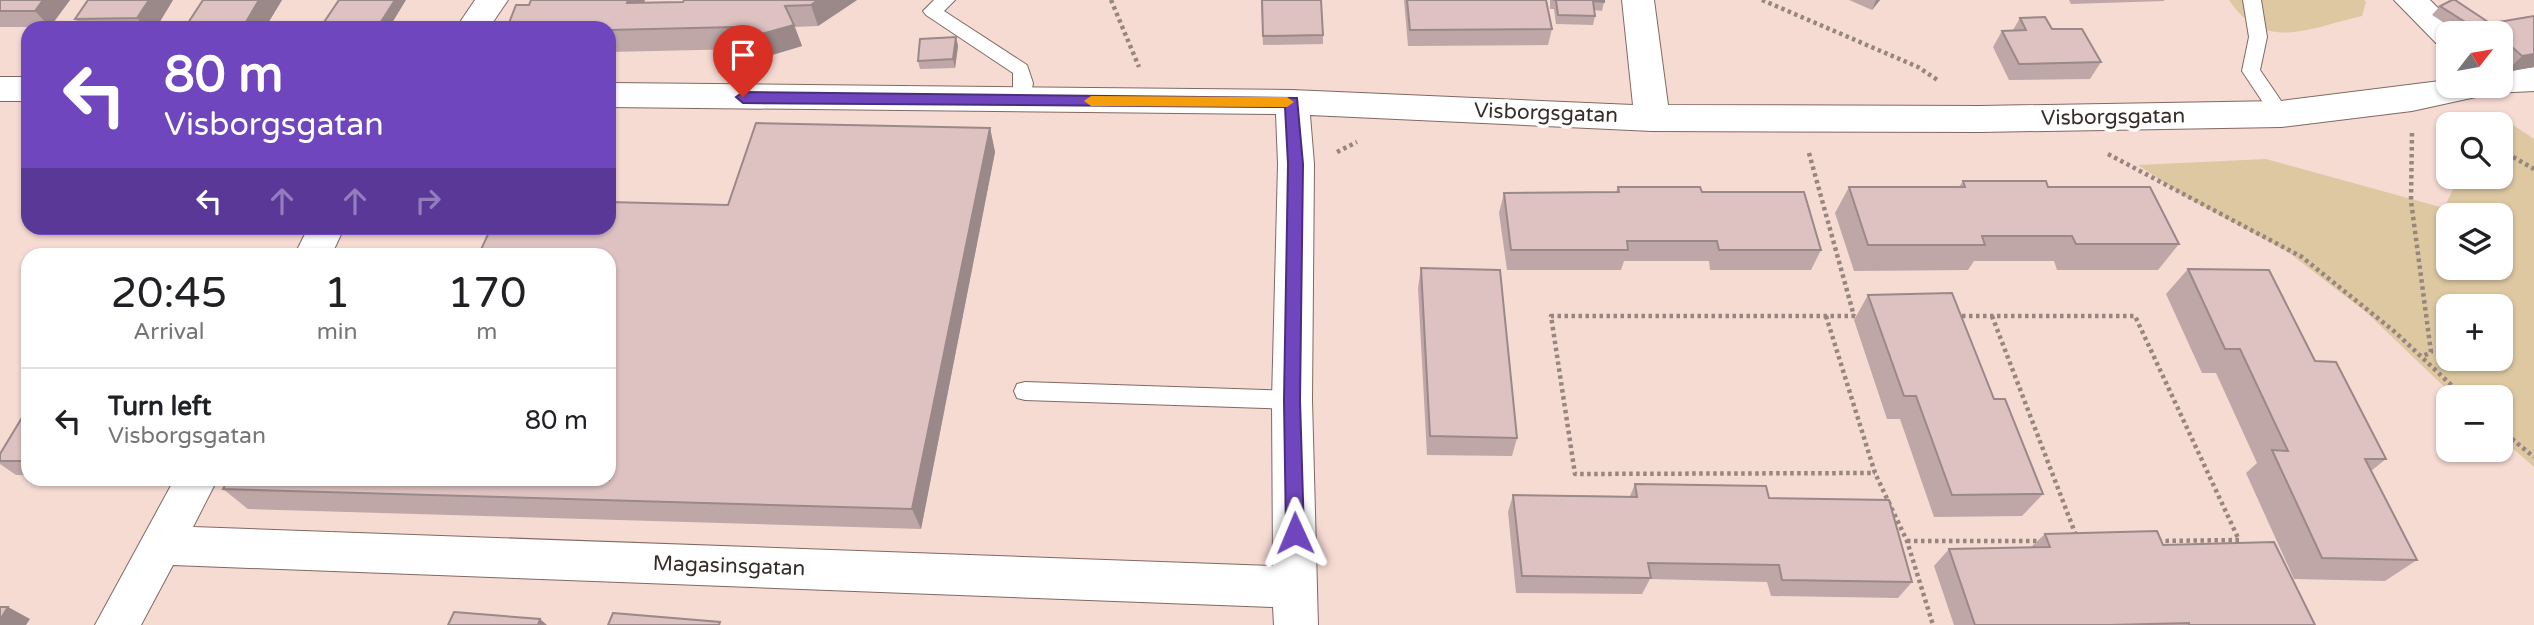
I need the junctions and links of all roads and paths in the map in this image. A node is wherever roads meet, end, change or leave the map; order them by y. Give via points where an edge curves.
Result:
1 (492, 0) edge
2 (946, 0) edge
3 (1111, 0) edge
4 (1638, 0) edge
5 (1762, 0) edge
6 (2252, 0) edge
7 (2410, 0) edge
8 (477, 21) edge
9 (2436, 24) edge
10 (2534, 79) edge
11 (2513, 82) edge
12 (0, 89) edge
13 (21, 89) edge
14 (2436, 94) edge
15 (616, 95) edge
16 (2412, 99) junction
17 (1022, 100) junction
18 (1152, 102) junction
19 (1292, 102) junction
20 (2281, 114) junction
21 (1652, 118) junction
22 (1800, 118) junction
23 (1980, 119) junction
24 (1365, 140) dead end
25 (2100, 150) dead end
26 (2513, 157) edge
27 (1296, 164) junction
28 (2534, 169) edge
29 (1826, 316) junction
30 (1854, 316) junction
31 (1868, 316) edge
32 (1951, 316) edge
33 (1992, 316) junction
34 (2423, 356) junction
35 (2452, 385) edge
36 (1025, 391) dead end
37 (1292, 400) junction
38 (2513, 440) edge
39 (2534, 457) edge
40 (1875, 474) junction
41 (193, 486) edge
42 (1907, 541) junction
43 (2052, 541) edge
44 (2065, 541) edge
45 (2145, 541) edge
46 (162, 545) junction
47 (1296, 606) edge
48 (117, 625) edge
49 (1933, 625) edge

1 - 8 street
2 - 17 lane via 932,11 1021,70
3 - 18 path
4 - 21 street
5 - 23 path via 1918,67 1959,94
6 - 20 lane via 2258,37 2251,71
7 - 9 street
10 - 11 street
12 - 13 street
14 - 16 street, Visborgsgatan
15 - 17 street, Visborgsgatan
16 - 20 street, Visborgsgatan
16 - 34 path via 2411,201 2431,352
17 - 18 street, Visborgsgatan
18 - 19 street, Visborgsgatan
19 - 21 street, Visborgsgatan
19 - 27 street
20 - 23 street, Visborgsgatan
21 - 22 street, Visborgsgatan
22 - 23 street, Visborgsgatan
22 - 30 path
24 - 27 path via 1341,149 1322,165
25 - 34 path via 2301,257
26 - 28 path
27 - 37 street
29 - 30 path
29 - 40 path
29 - 40 path via 1551,316 1575,474
30 - 31 path
32 - 33 path
33 - 44 path via 2078,541
33 - 45 path via 2135,316 2239,540
34 - 35 path
36 - 37 lane
37 - 47 street
38 - 39 path
40 - 42 path
41 - 46 street
42 - 43 path
42 - 49 path
46 - 47 street, Magasinsgatan
46 - 48 street

